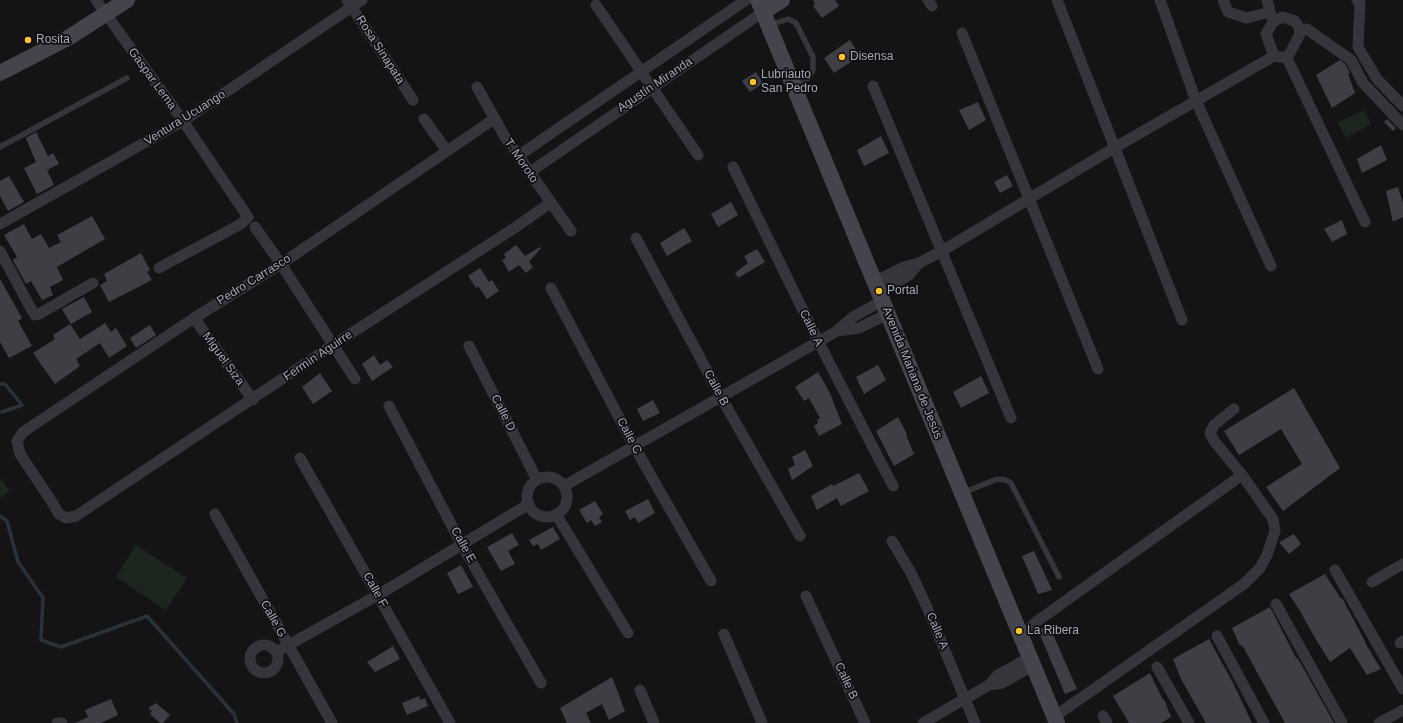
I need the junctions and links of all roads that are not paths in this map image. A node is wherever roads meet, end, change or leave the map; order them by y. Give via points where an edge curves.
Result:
1 (96, 0) edge
2 (128, 0) edge
3 (362, 0) edge
4 (746, 0) edge
5 (782, 0) edge
6 (1057, 0) edge
7 (1160, 0) edge
8 (1223, 0) edge
9 (1267, 0) edge
10 (1357, 0) edge
11 (350, 3) edge
12 (596, 5) dead end
13 (763, 13) edge
14 (105, 15) junction
15 (1271, 17) junction
16 (1307, 29) dead end
17 (962, 33) dead end
18 (1274, 56) junction
19 (1286, 58) junction
20 (641, 72) junction
21 (0, 73) edge
22 (127, 78) dead end
23 (792, 85) junction
24 (873, 86) dead end
25 (477, 87) dead end
26 (651, 88) junction
27 (412, 100) dead end
28 (1196, 101) junction
29 (1403, 106) edge
30 (424, 119) dead end
31 (494, 119) junction
32 (183, 121) junction
33 (1403, 125) edge
34 (0, 147) edge
35 (1114, 148) junction
36 (447, 151) junction
37 (698, 155) dead end
38 (518, 156) junction
39 (733, 167) dead end
40 (530, 172) junction
41 (1029, 201) junction
42 (550, 203) junction
43 (1364, 222) dead end
44 (0, 224) edge
45 (255, 227) dead end
46 (571, 231) dead end
47 (636, 238) dead end
48 (0, 251) edge
49 (942, 251) junction
50 (280, 264) junction
51 (1271, 266) dead end
52 (159, 268) dead end
53 (92, 283) dead end
54 (551, 288) dead end
55 (881, 298) junction
56 (194, 318) junction
57 (1182, 320) dead end
58 (818, 341) junction
59 (333, 345) junction
60 (469, 346) dead end
61 (1098, 369) dead end
62 (355, 379) dead end
63 (721, 397) junction
64 (252, 400) junction
65 (389, 406) dead end
66 (1234, 409) dead end
67 (1011, 418) dead end
68 (17, 441) joint
69 (634, 446) junction
70 (300, 458) dead end
71 (1242, 475) junction
72 (537, 480) junction
73 (564, 486) junction
74 (893, 486) dead end
75 (961, 494) junction
76 (529, 504) junction
77 (215, 514) dead end
78 (556, 514) junction
79 (800, 536) dead end
80 (892, 541) dead end
81 (462, 545) junction
82 (1403, 564) edge
83 (1335, 570) dead end
84 (1059, 577) dead end
85 (711, 581) dead end
86 (1372, 582) dead end
87 (378, 595) junction
88 (806, 596) dead end
89 (1276, 604) dead end
90 (628, 633) dead end
91 (724, 634) dead end
92 (1021, 636) junction
93 (1217, 636) dead end
94 (288, 645) junction
95 (276, 652) dead end
96 (1031, 661) junction
97 (1157, 667) dead end
98 (541, 683) dead end
99 (1403, 689) edge
100 (640, 690) dead end
101 (965, 698) junction
102 (1403, 710) edge
103 (1055, 720) edge
104 (57, 723) edge
105 (62, 723) edge
106 (332, 723) edge
107 (450, 723) edge
108 (654, 723) edge
109 (762, 723) edge
110 (865, 723) edge
111 (923, 723) edge
112 (975, 723) edge
113 (1189, 723) edge
114 (1264, 723) edge
115 (1342, 723) edge
116 (1379, 723) edge

1 - 14 street, Gaspar Lema
2 - 14 street
3 - 11 street, Ventura Ucuango
4 - 20 street, Agustín Miranda
5 - 13 street, Agustín Miranda
6 - 35 street
7 - 28 street
8 - 15 street via 1228,12 1247,18
9 - 15 street
10 - 29 street via 1360,2 1358,47 1377,79
11 - 27 street, Rosa Sinapata
11 - 32 street, Ventura Ucuango
12 - 20 street
13 - 23 street, Avenida Mariana de Jesús
13 - 23 lane via 780,20 796,22 813,57 813,70 808,78
13 - 26 street, Agustín Miranda
14 - 21 street via 68,38
14 - 32 street, Gaspar Lema
15 - 18 street via 1266,34
15 - 19 street via 1288,18 1299,26 1300,34
16 - 33 street via 1351,60 1362,83
17 - 41 street
18 - 19 street
18 - 28 street
19 - 43 street
20 - 26 street
20 - 38 street, Agustín Miranda
22 - 34 lane
23 - 55 street, Avenida Mariana de Jesús
24 - 49 street
25 - 31 street, T. Moroto
26 - 37 street
26 - 40 street, Agustín Miranda
28 - 35 street
28 - 51 street
30 - 36 street
31 - 36 street, Pedro Carrasco
31 - 38 street, T. Moroto
32 - 44 street, Ventura Ucuango
32 - 52 street, Gaspar Lema via 248,218
35 - 41 street
35 - 57 street
36 - 50 street, Pedro Carrasco
38 - 40 street, T. Moroto
39 - 58 street, Calle A
40 - 42 street, T. Moroto
41 - 49 street
41 - 61 street
42 - 46 street, T. Moroto
42 - 59 street, Fermìn Aguirre
45 - 50 street
47 - 63 street, Calle B
48 - 53 street via 33,312 38,315
49 - 55 street via 906,271
49 - 67 street
50 - 56 street, Pedro Carrasco
50 - 59 street
54 - 69 street, Calle C
55 - 58 street via 837,331
55 - 75 street, Avenida Mariana de Jesús
56 - 64 street, Miguel Siza
56 - 68 street, Pedro Carrasco via 32,424
58 - 63 street
58 - 74 street, Calle A
59 - 62 street
59 - 64 street, Fermìn Aguirre
60 - 72 street, Calle D
63 - 69 street
63 - 79 street, Calle B
64 - 68 street, Fermìn Aguirre via 76,516 66,518 59,514 20,454
65 - 81 street, Calle E
66 - 71 street via 1214,425 1210,433
69 - 73 street
69 - 85 street, Calle C
70 - 87 street, Calle F
71 - 92 street via 1036,622
71 - 103 street via 1273,519 1275,531 1260,568 1244,584
72 - 73 street via 549,477 560,481
72 - 76 street via 528,493
73 - 78 street via 567,493 566,502
75 - 84 lane via 997,479 1010,483
75 - 92 street, Avenida Mariana de Jesús
76 - 78 street via 537,514
76 - 81 street
77 - 94 street, Calle G
78 - 90 street
80 - 101 street, Calle A via 911,573
81 - 87 street
81 - 98 street, Calle E
82 - 86 street
83 - 99 street
87 - 94 street
87 - 107 street, Calle F
88 - 110 street, Calle B
89 - 115 street
91 - 109 street
92 - 96 street, Avenida Mariana de Jesús
93 - 114 street
94 - 95 street
94 - 106 street, Calle G
96 - 101 street via 998,675 989,685
96 - 103 street, Avenida Mariana de Jesús
97 - 113 street
100 - 108 street
101 - 111 street
101 - 112 street, Calle A
102 - 116 street
104 - 105 street

